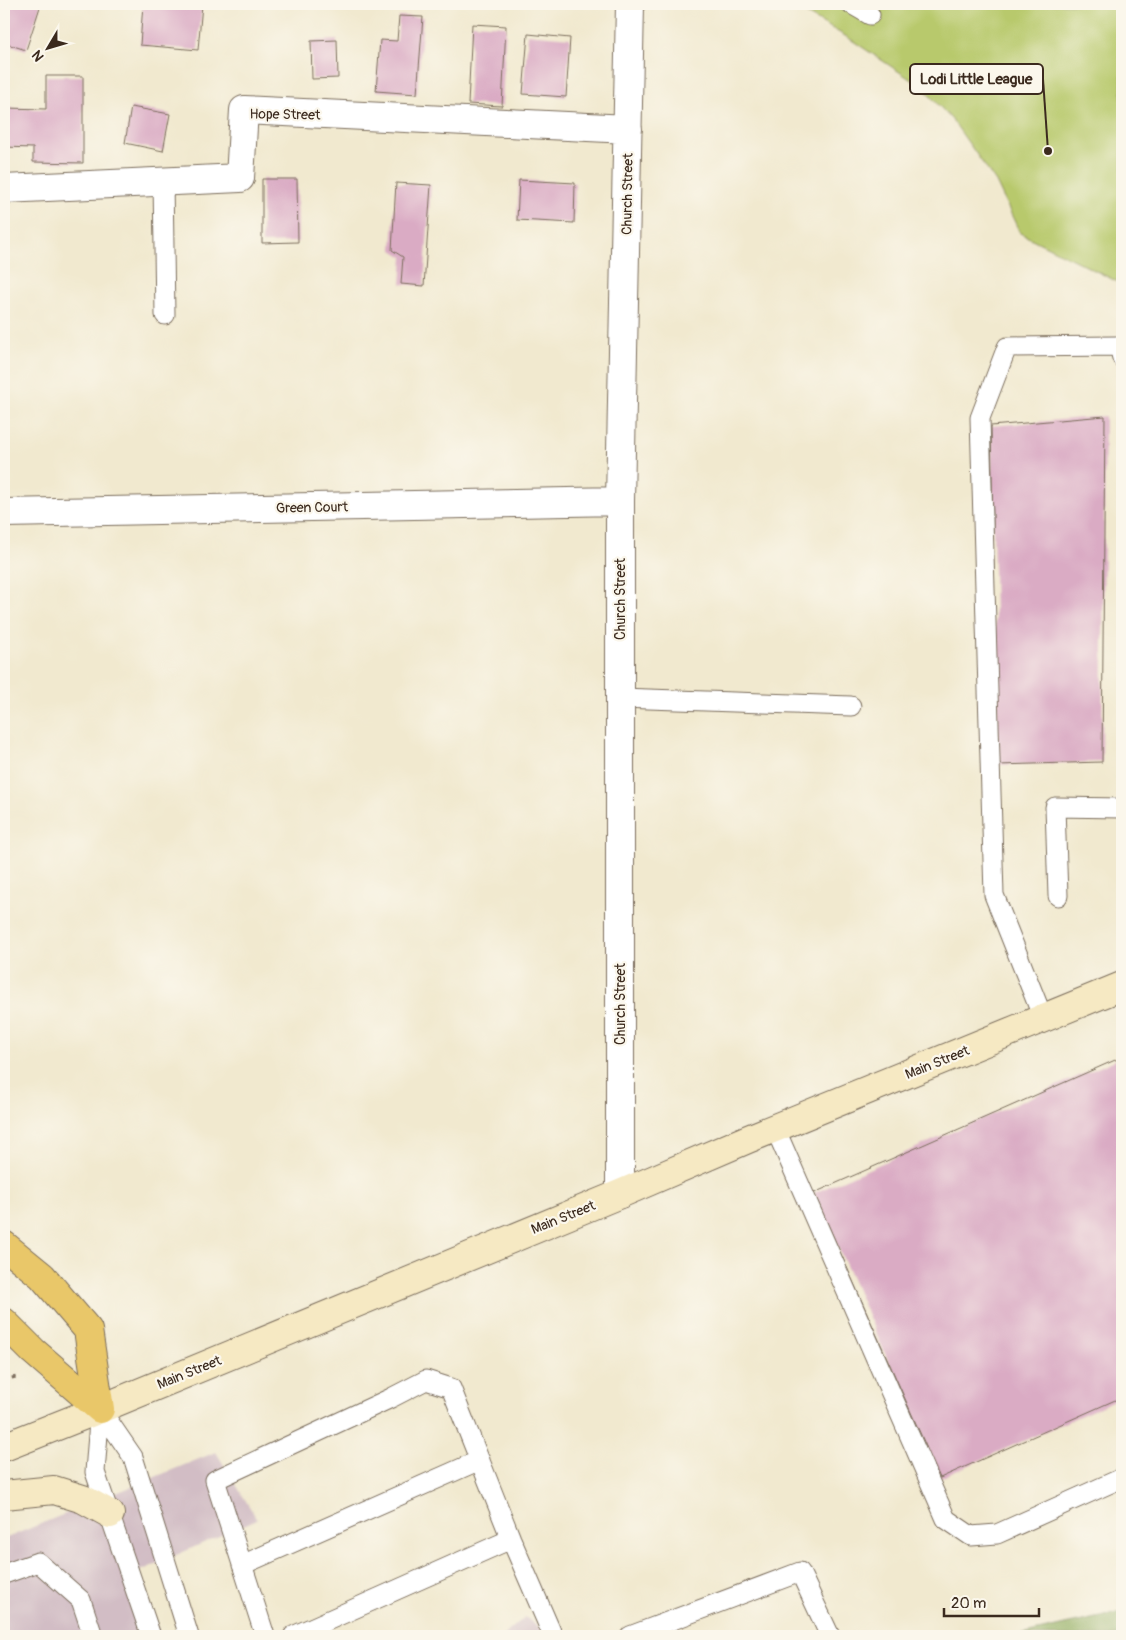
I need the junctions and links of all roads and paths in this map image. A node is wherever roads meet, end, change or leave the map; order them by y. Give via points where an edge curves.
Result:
1 (630, 4) edge
2 (851, 4) edge
3 (870, 15) dead end
4 (628, 129) junction
5 (163, 181) junction
6 (4, 189) edge
7 (165, 315) dead end
8 (1122, 358) edge
9 (620, 501) junction
10 (4, 513) edge
11 (620, 698) junction
12 (851, 706) dead end
13 (1122, 808) edge
14 (1058, 896) dead end
15 (1122, 986) edge
16 (1043, 1018) junction
17 (775, 1128) junction
18 (620, 1194) junction
19 (4, 1245) edge
20 (4, 1322) edge
21 (16, 1377) dead end
22 (4, 1380) edge
23 (100, 1409) junction
24 (4, 1447) edge
25 (480, 1460) junction
26 (1122, 1478) edge
27 (4, 1494) edge
28 (110, 1514) junction
29 (511, 1539) junction
30 (242, 1565) junction
31 (4, 1574) edge
32 (547, 1634) edge
33 (93, 1636) edge
34 (151, 1636) edge
35 (189, 1636) edge
36 (265, 1636) edge
37 (293, 1636) edge
38 (630, 1636) edge
39 (830, 1636) edge

1 - 4 street, Church Street
2 - 3 lane
4 - 5 street, Hope Street via 244,110 240,178
4 - 9 street, Church Street
5 - 6 street, Hope Street
5 - 7 lane
8 - 16 lane via 1119,346 1007,347 980,418 994,895
9 - 10 street, Green Court
9 - 11 street, Church Street
11 - 12 lane
11 - 18 street, Church Street
13 - 14 lane via 1055,807
15 - 16 main road, Main Street
16 - 17 main road, Main Street
17 - 18 main road, Main Street
17 - 26 lane via 946,1519 971,1536 997,1534
18 - 23 main road, Main Street
19 - 23 highway via 42,1276 88,1330
20 - 23 highway
21 - 22 path
23 - 24 main road, Main Street
23 - 28 lane via 95,1472
23 - 35 lane via 133,1457
25 - 29 lane
25 - 30 lane
25 - 30 lane via 451,1388 426,1380 215,1480
27 - 28 main road via 54,1490 83,1499
28 - 34 lane
29 - 32 lane
29 - 37 lane
30 - 36 lane
31 - 33 lane via 38,1562 81,1600
38 - 39 lane via 800,1572

